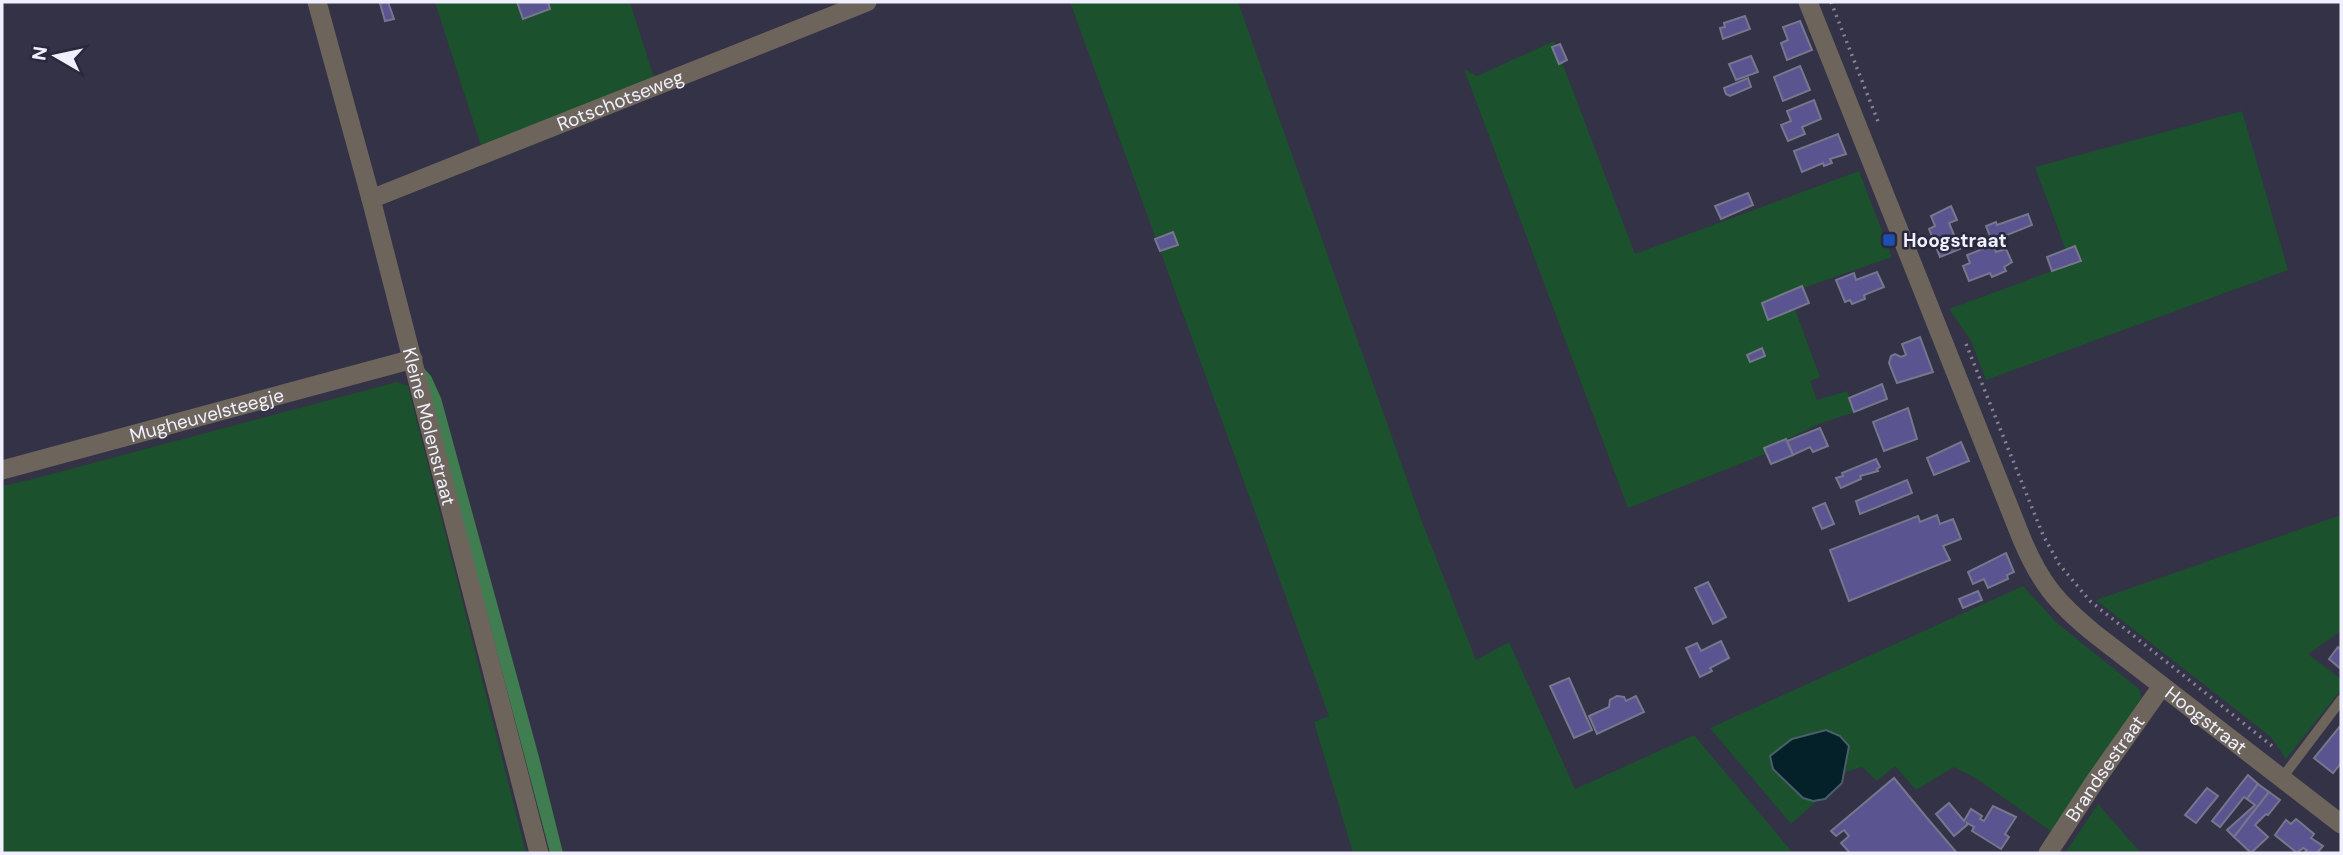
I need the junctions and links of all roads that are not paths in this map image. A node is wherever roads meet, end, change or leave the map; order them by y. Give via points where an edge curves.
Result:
1 (317, 2) edge
2 (867, 2) edge
3 (1808, 2) edge
4 (372, 199) junction
5 (412, 359) junction
6 (2, 470) edge
7 (2162, 686) junction
8 (2341, 700) edge
9 (2282, 778) junction
10 (2341, 824) edge
11 (540, 853) edge
12 (2049, 853) edge

1 - 4 street, Kleine Molenstraat
2 - 4 street, Rotschotseweg
3 - 7 street, Hoogstraat via 2039,576 2073,617
4 - 5 street, Kleine Molenstraat
5 - 6 street, Mugheuvelsteegje
5 - 11 street, Kleine Molenstraat
7 - 9 street, Hoogstraat
7 - 12 street, Brandsestraat
8 - 9 lane
9 - 10 street, Hoogstraat

